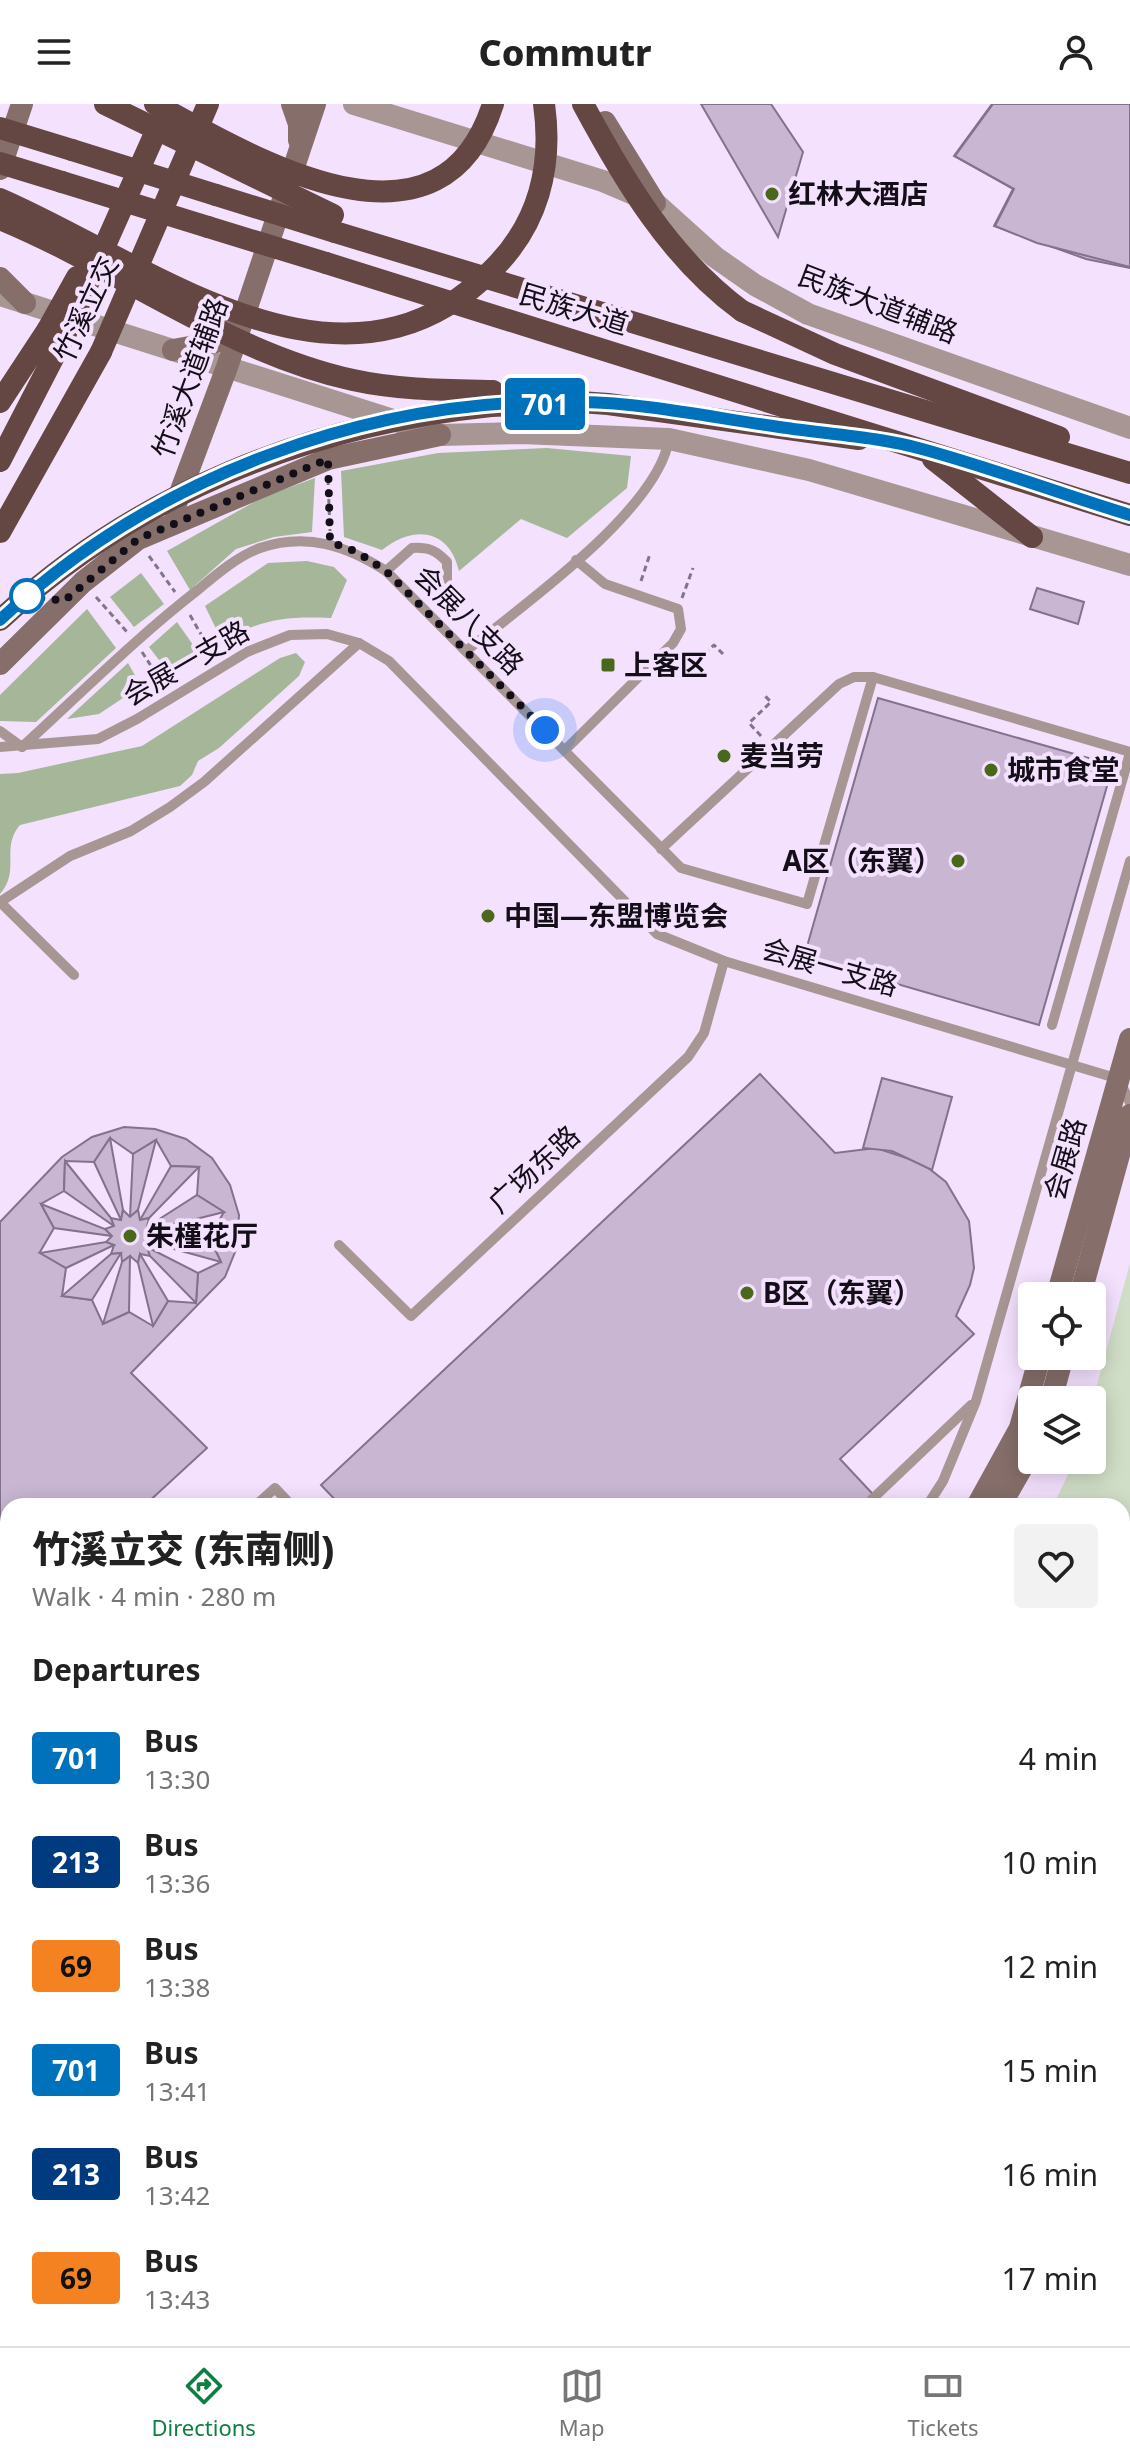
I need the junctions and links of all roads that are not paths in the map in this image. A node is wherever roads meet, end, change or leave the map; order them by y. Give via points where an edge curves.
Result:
1 (22, 104) edge
2 (105, 104) edge
3 (155, 104) edge
4 (167, 104) edge
5 (208, 104) edge
6 (223, 104) edge
7 (292, 104) edge
8 (315, 104) edge
9 (354, 104) edge
10 (493, 104) edge
11 (544, 104) edge
12 (583, 104) edge
13 (596, 104) edge
14 (153, 143) junction
15 (2, 151) edge
16 (298, 153) junction
17 (0, 199) edge
18 (655, 203) junction
19 (0, 219) edge
20 (334, 223) junction
21 (152, 238) junction
22 (0, 278) edge
23 (0, 295) edge
24 (251, 297) junction
25 (25, 303) junction
26 (173, 350) junction
27 (227, 367) junction
28 (1017, 388) junction
29 (492, 399) junction
30 (0, 402) edge
31 (1006, 416) junction
32 (1130, 428) edge
33 (440, 435) junction
34 (669, 439) junction
35 (921, 449) junction
36 (0, 461) edge
37 (1130, 467) edge
38 (1130, 473) edge
39 (1130, 515) edge
40 (168, 525) junction
41 (0, 532) edge
42 (1032, 537) junction
43 (576, 560) junction
44 (1130, 565) edge
45 (386, 571) junction
46 (447, 596) dead end
47 (0, 620) edge
48 (359, 643) junction
49 (466, 651) junction
50 (0, 664) edge
51 (873, 677) junction
52 (0, 731) edge
53 (0, 747) edge
54 (22, 747) junction
55 (565, 750) junction
56 (1130, 752) edge
57 (661, 849) junction
58 (1130, 861) edge
59 (724, 961) junction
60 (74, 975) dead end
61 (1052, 1025) dead end
62 (1130, 1039) edge
63 (1069, 1064) junction
64 (1119, 1079) junction
65 (1130, 1103) edge
66 (1130, 1115) edge
67 (339, 1245) dead end
68 (1061, 1282) edge
69 (1084, 1282) edge
70 (1036, 1370) edge
71 (976, 1401) junction
72 (1018, 1474) edge
73 (264, 1498) edge
74 (284, 1498) edge
75 (873, 1498) edge
76 (932, 1498) edge
77 (981, 1498) edge
78 (1005, 1498) edge

1 - 15 main road
2 - 20 highway, bridge
3 - 10 highway, bridge via 277,166 351,189 393,192 445,175 474,146
4 - 14 highway, 竹溪立交, bridge
5 - 21 highway, 竹溪立交, bridge
6 - 21 highway, bridge
7 - 16 main road via 299,124
8 - 16 main road, 竹溪大道辅路
9 - 18 street, 民族大道辅路 via 603,181
11 - 17 highway, bridge via 548,153 523,233 473,289 427,319 382,329 324,334 232,311
12 - 31 highway, bridge via 663,237 742,311 835,354
13 - 18 main road
14 - 30 highway, bridge via 28,363
14 - 36 highway, 竹溪立交, bridge
15 - 20 highway, bridge via 72,150 216,195
15 - 35 highway, 民族大道, bridge via 62,182
16 - 24 main road, 竹溪大道辅路
18 - 28 street, 民族大道辅路 via 715,257 808,314
19 - 29 highway, bridge via 293,363 370,383
20 - 38 highway, 民族大道 via 530,292
21 - 41 highway, 竹溪立交, bridge via 81,389
22 - 25 main road
23 - 25 street
24 - 26 main road via 234,327 217,342
24 - 27 main road, 竹溪大道辅路
25 - 26 street
26 - 27 street
27 - 33 street
27 - 40 main road, 竹溪大道辅路
28 - 31 street
28 - 32 street, 民族大道辅路
29 - 35 highway via 688,413
29 - 47 highway, bridge via 362,427 207,480 104,538
31 - 37 highway
33 - 34 street
33 - 40 main road via 328,459
34 - 42 street via 809,470
34 - 43 lane via 666,456 646,492
35 - 39 highway, 民族大道
35 - 42 highway
40 - 50 main road via 138,539 83,582
42 - 44 street
43 - 49 lane
43 - 55 lane via 605,584 678,609 681,629
45 - 46 lane via 412,548 426,547 447,562
45 - 49 lane, 会展八支路
45 - 54 lane, 会展八支路 via 330,542 294,541 259,548 225,568 135,643
48 - 54 lane, 会展一支路 via 327,634 290,635 247,652 98,739
48 - 59 lane, 会展一支路 via 389,661 657,934
48 - 60 lane via 170,807 131,831 70,856 0,902
49 - 55 lane, 会展八支路
51 - 56 lane
51 - 57 lane via 839,684
51 - 57 lane, 会展八支路 via 807,904 681,868
52 - 54 lane
53 - 54 lane, 会展一支路
55 - 57 lane, 会展八支路
56 - 61 lane
58 - 63 lane
59 - 63 lane, 会展一支路
59 - 67 lane, 广场东路 via 704,1033 688,1057 411,1316
62 - 64 main road, 会展路
63 - 64 lane, 会展一支路
63 - 71 lane
64 - 65 lane
64 - 68 main road, 会展路
66 - 69 main road, 会展路
70 - 77 main road via 1020,1428
71 - 75 lane
71 - 76 lane
72 - 78 main road
73 - 74 lane via 275,1488

